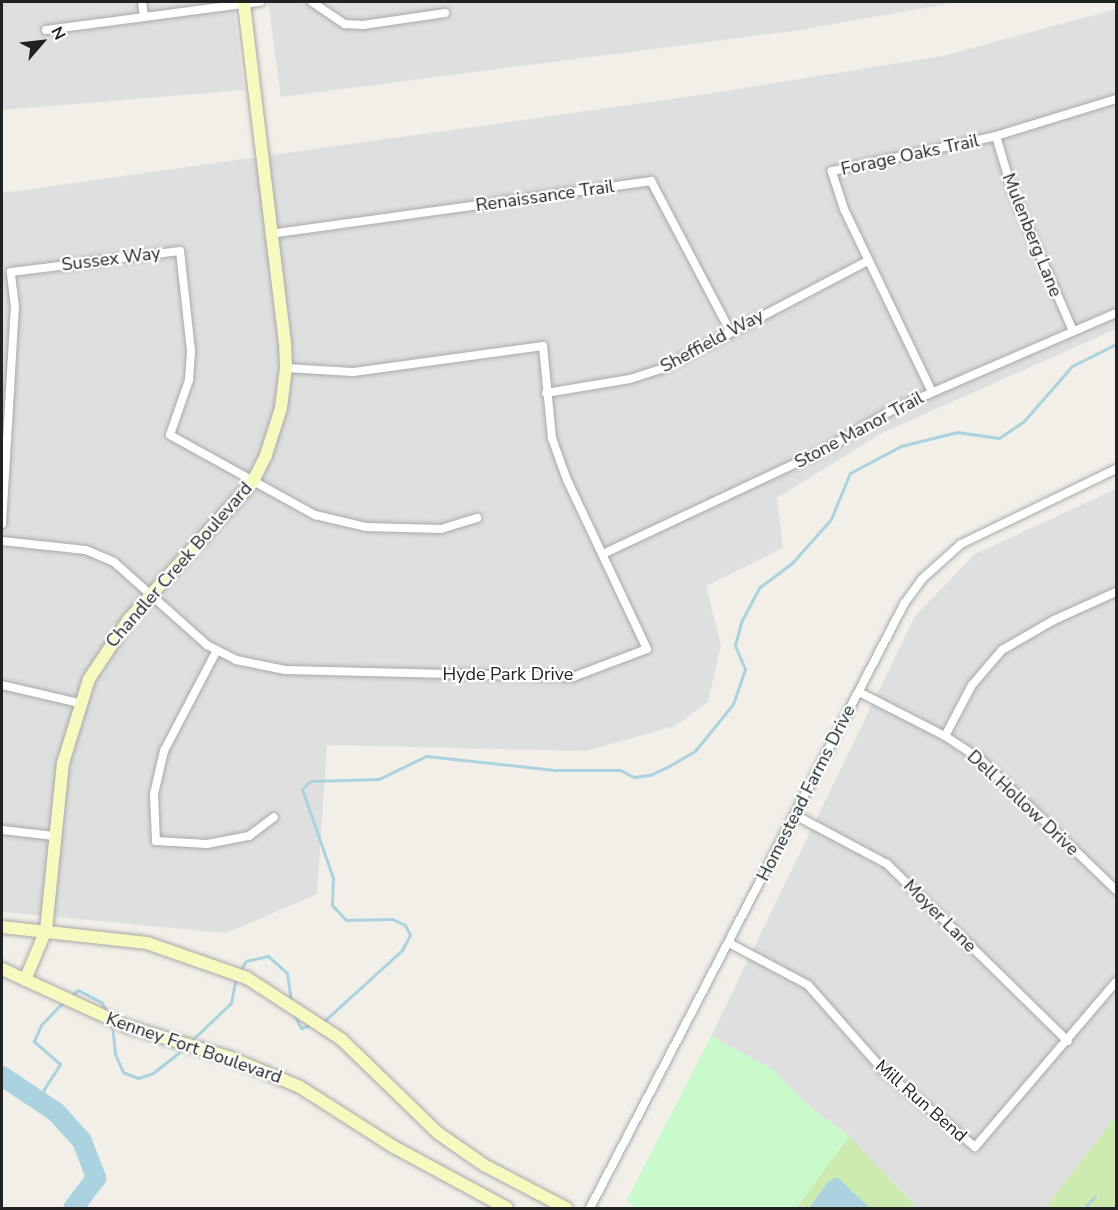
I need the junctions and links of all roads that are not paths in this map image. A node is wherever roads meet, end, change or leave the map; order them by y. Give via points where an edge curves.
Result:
1 (142, 2) edge
2 (244, 2) edge
3 (260, 2) edge
4 (312, 2) edge
5 (445, 13) dead end
6 (144, 16) junction
7 (46, 30) dead end
8 (1116, 99) edge
9 (996, 136) junction
10 (270, 234) junction
11 (868, 261) junction
12 (1116, 313) edge
13 (730, 331) junction
14 (1073, 331) junction
15 (286, 368) junction
16 (932, 392) junction
17 (546, 393) junction
18 (1116, 468) edge
19 (252, 483) junction
20 (477, 518) dead end
21 (2, 524) edge
22 (2, 541) edge
23 (603, 554) junction
24 (1116, 592) edge
25 (151, 595) junction
26 (217, 650) junction
27 (2, 685) edge
28 (859, 692) junction
29 (79, 703) junction
30 (945, 736) junction
31 (795, 815) junction
32 (274, 817) dead end
33 (2, 830) edge
34 (55, 836) junction
35 (1116, 890) edge
36 (2, 927) edge
37 (46, 930) junction
38 (729, 943) junction
39 (2, 969) edge
40 (1116, 982) edge
41 (30, 983) junction
42 (1068, 1041) junction
43 (507, 1209) edge
44 (566, 1209) edge
45 (590, 1209) edge

1 - 6 street
2 - 3 street
2 - 6 street
2 - 10 main road, Chandler Creek Boulevard
4 - 5 street via 345,24
6 - 7 street
8 - 9 street, Forage Oaks Trail
9 - 11 street, Forage Oaks Trail via 832,171
9 - 14 street, Mulenberg Lane via 1012,190
10 - 13 street, Renaissance Trail via 651,181
10 - 15 main road, Chandler Creek Boulevard
11 - 13 street, Sheffield Way
11 - 16 street, Forage Oaks Trail
12 - 14 street, Stone Manor Trail
13 - 17 street, Sheffield Way via 644,375
14 - 16 street, Stone Manor Trail
15 - 17 street, Hyde Park Drive via 352,372 543,346
15 - 19 main road, Chandler Creek Boulevard via 277,423
16 - 23 street, Stone Manor Trail via 745,489
17 - 23 street, Hyde Park Drive via 552,438
18 - 28 street, Homestead Farms Drive via 980,533 947,556 904,604
19 - 20 street via 315,515 366,527 441,529
19 - 21 street, Sussex Way via 170,435 189,380 191,351 180,251 11,272 15,307
19 - 25 main road, Chandler Creek Boulevard
22 - 25 street, Hyde Park Drive via 86,550 114,562
23 - 26 street, Hyde Park Drive via 647,650 573,677 285,670 236,660
24 - 30 street via 1002,650 972,685
25 - 26 street, Hyde Park Drive via 177,621
25 - 29 main road, Chandler Creek Boulevard via 99,659
26 - 32 street via 164,751 154,794 156,841 207,844 249,836
27 - 29 street
28 - 30 street, Dell Hollow Drive
28 - 31 street, Homestead Farms Drive
29 - 34 main road, Chandler Creek Boulevard via 63,763
30 - 35 street, Dell Hollow Drive via 992,770
31 - 38 street, Homestead Farms Drive
31 - 42 street, Moyer Lane via 887,864
33 - 34 street
34 - 37 main road, Chandler Creek Boulevard
36 - 37 main road
37 - 41 main road, Chandler Creek Boulevard
37 - 44 main road via 147,943 208,962 276,993 349,1047 438,1133 484,1165
38 - 42 street, Mill Run Bend via 808,985 883,1070 975,1147
38 - 45 street, Homestead Farms Drive
39 - 41 main road, Kenney Fort Boulevard
40 - 42 street, Mill Run Bend
41 - 43 main road, Kenney Fort Boulevard via 126,1026 231,1058 300,1087 394,1147

